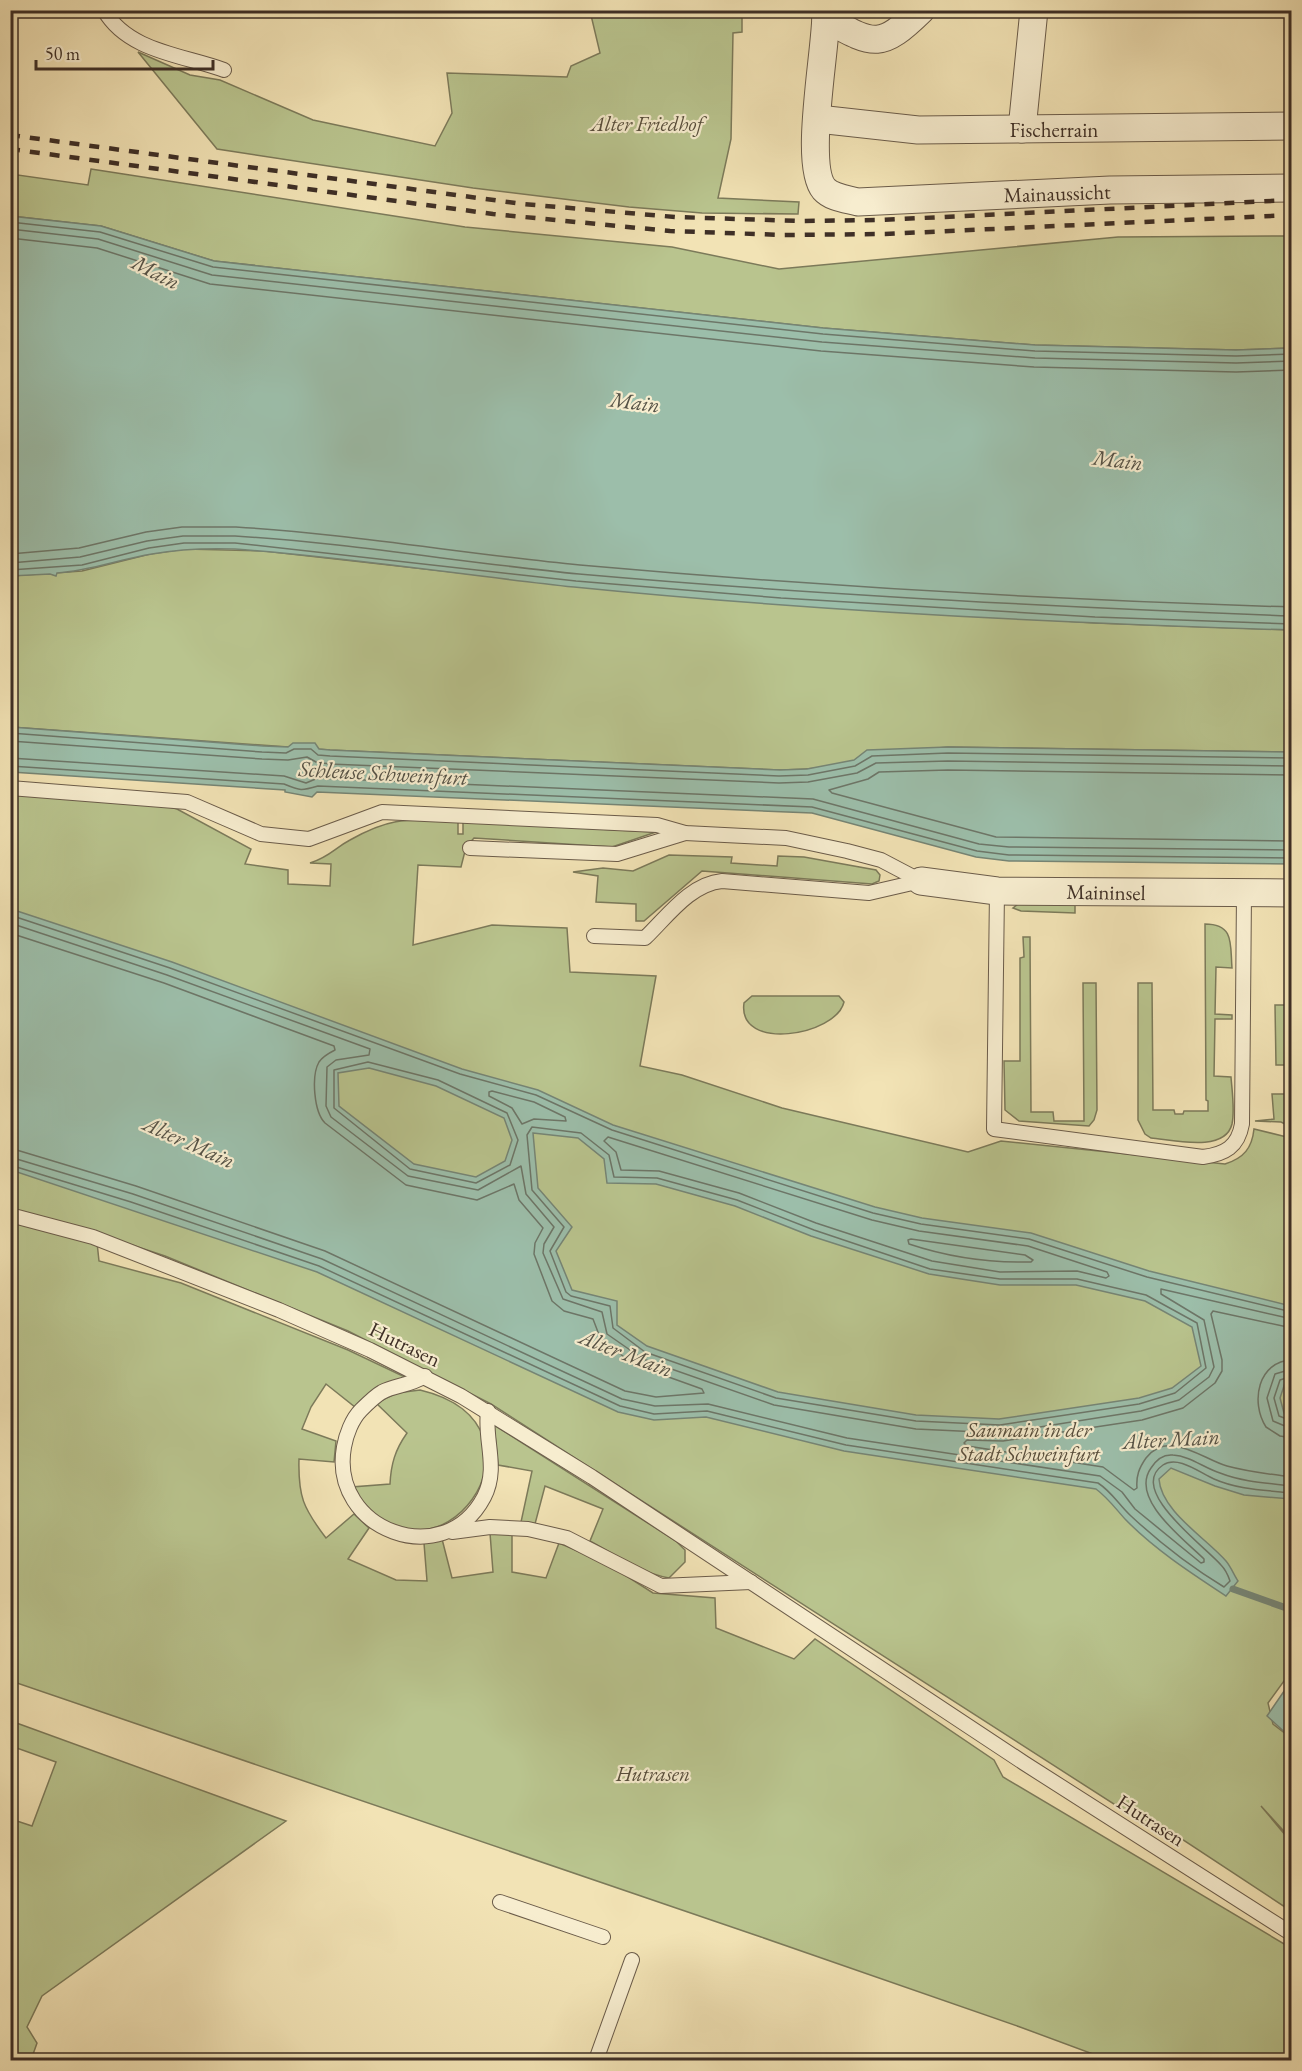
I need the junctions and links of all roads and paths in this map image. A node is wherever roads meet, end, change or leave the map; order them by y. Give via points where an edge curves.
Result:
1 (104, 10) edge
2 (921, 10) edge
3 (1034, 10) edge
4 (826, 15) edge
5 (224, 70) dead end
6 (818, 119) junction
7 (1292, 126) edge
8 (1022, 129) junction
9 (1292, 188) edge
10 (10, 788) edge
11 (685, 833) junction
12 (470, 848) dead end
13 (921, 880) junction
14 (997, 891) junction
15 (1244, 893) junction
16 (1292, 893) edge
17 (594, 936) dead end
18 (10, 1215) edge
19 (424, 1376) junction
20 (488, 1411) junction
21 (444, 1534) junction
22 (752, 1582) junction
23 (500, 1902) dead end
24 (1292, 1934) edge
25 (603, 1937) dead end
26 (632, 1960) dead end
27 (596, 2061) edge

1 - 5 lane via 124,35 194,63
2 - 4 street via 883,41 861,38
3 - 8 street
4 - 6 street
6 - 8 street, Fischerrain via 918,130
6 - 9 street, Mainaussicht via 819,179 825,190 858,202 1110,190
7 - 8 street, Fischerrain
10 - 11 lane via 187,802 261,834 309,839 382,812 657,825
11 - 12 lane via 617,854
11 - 13 lane via 786,838 880,860
13 - 14 street, Maininsel
13 - 17 lane via 869,893 708,883 696,888 645,938
14 - 15 street, Maininsel
14 - 15 lane via 994,1129 1203,1157 1221,1154 1233,1146 1242,1124
15 - 16 street, Maininsel
18 - 19 lane, Hutrasen via 93,1237 191,1275
19 - 20 lane, Hutrasen
19 - 21 lane via 411,1385 383,1392 359,1412 345,1436 341,1460 347,1491 366,1517 392,1532 419,1538
20 - 21 lane via 486,1424 492,1455 485,1496 465,1521
20 - 22 lane, Hutrasen
21 - 22 lane via 490,1527 528,1529 567,1538 661,1586
22 - 24 lane, Hutrasen via 1024,1763
23 - 25 lane
26 - 27 lane

